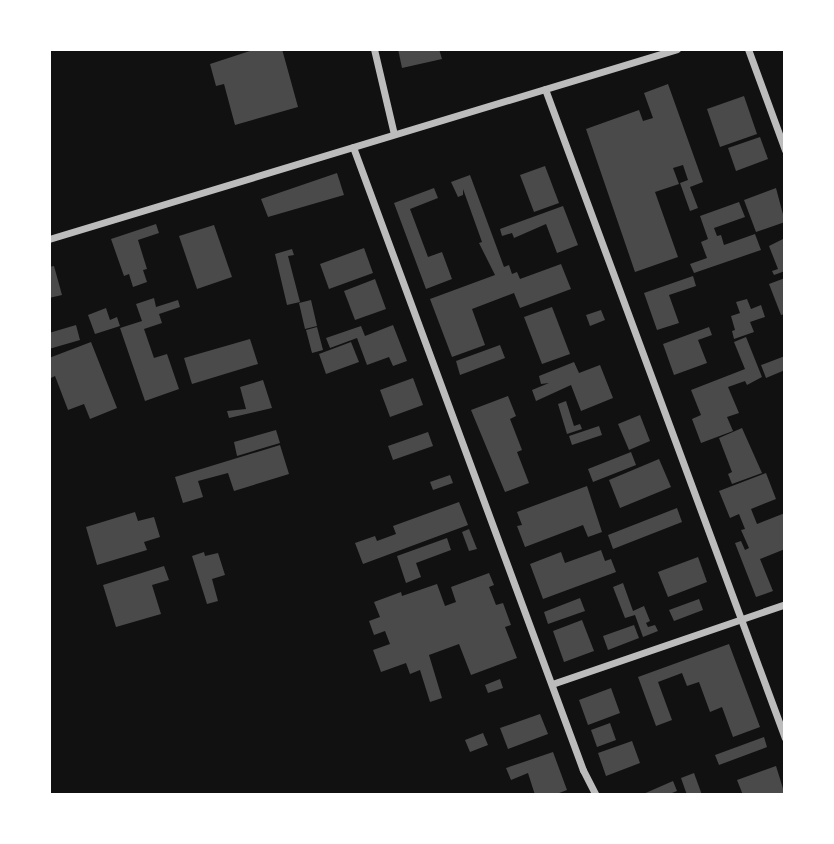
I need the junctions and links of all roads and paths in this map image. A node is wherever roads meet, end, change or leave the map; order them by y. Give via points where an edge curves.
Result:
1 (374, 49) edge
2 (677, 49) edge
3 (748, 49) edge
4 (661, 51) edge
5 (545, 89) junction
6 (394, 134) junction
7 (353, 147) junction
8 (785, 150) edge
9 (49, 239) edge
10 (785, 604) edge
11 (741, 620) junction
12 (552, 684) junction
13 (785, 738) edge
14 (596, 795) edge

1 - 6 street
2 - 4 street
3 - 8 street
4 - 5 street
5 - 6 street
5 - 11 street
6 - 7 street
7 - 9 street
7 - 12 street
10 - 11 street
11 - 12 street
11 - 13 street
12 - 14 street

